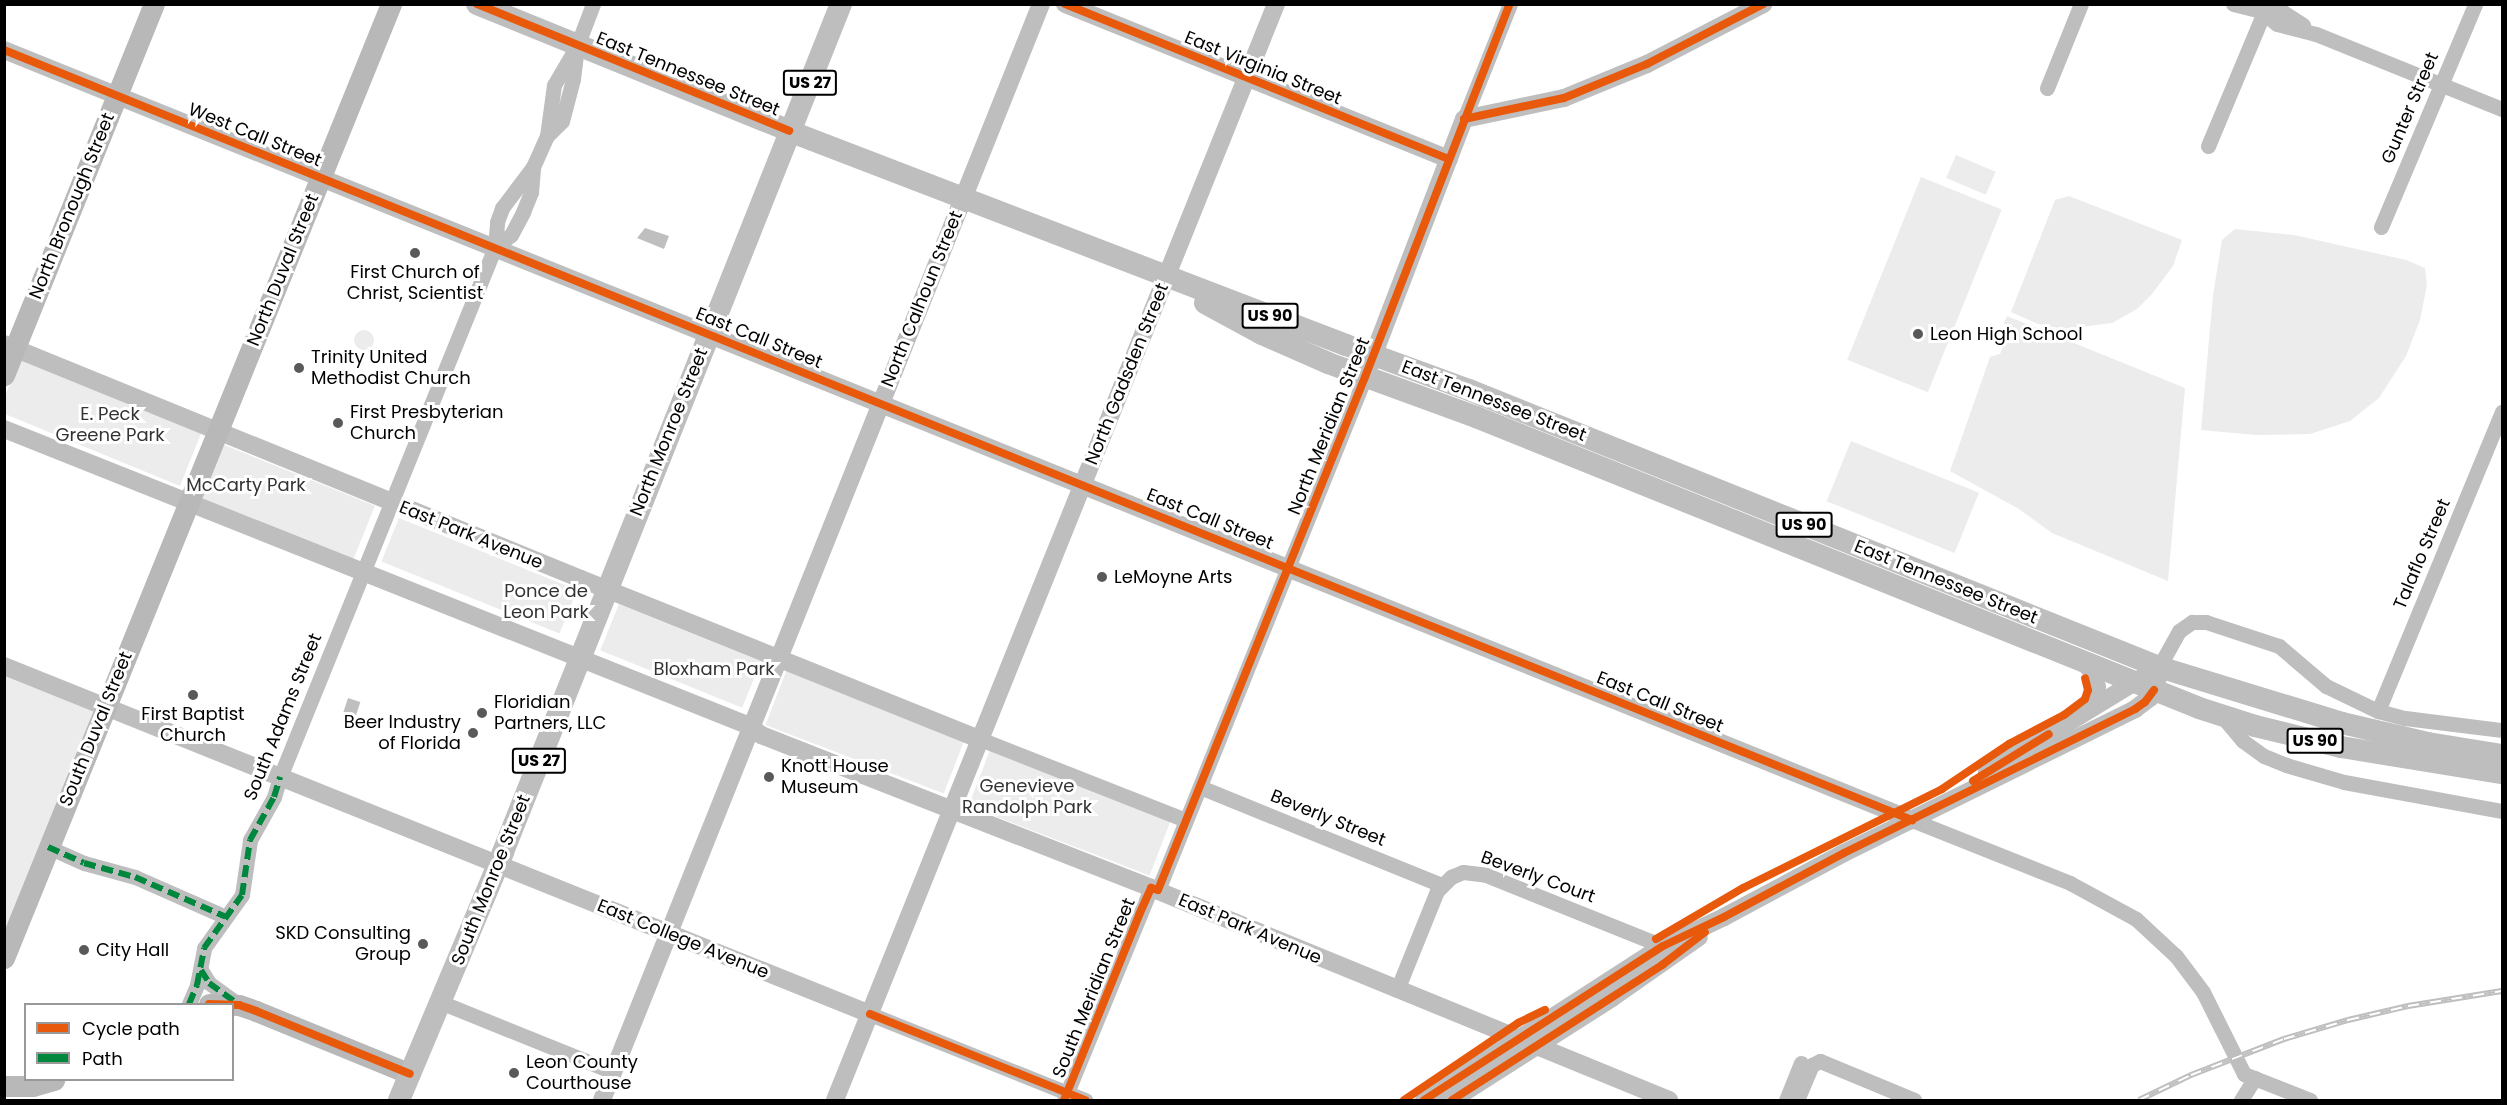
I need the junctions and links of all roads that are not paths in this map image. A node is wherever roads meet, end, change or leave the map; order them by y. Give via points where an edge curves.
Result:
1 (154, 4) edge
2 (391, 4) edge
3 (477, 4) edge
4 (592, 4) edge
5 (841, 4) edge
6 (1041, 4) edge
7 (1065, 4) edge
8 (1276, 4) edge
9 (1510, 4) edge
10 (1763, 4) edge
11 (2081, 4) edge
12 (2233, 4) edge
13 (2475, 4) edge
14 (2261, 7) edge
15 (577, 46) junction
16 (4, 50) edge
17 (1246, 78) junction
18 (2441, 84) junction
19 (2047, 88) dead end
20 (117, 95) junction
21 (2502, 110) edge
22 (1464, 119) junction
23 (789, 131) junction
24 (2208, 146) dead end
25 (1449, 159) junction
26 (321, 178) junction
27 (963, 198) junction
28 (2381, 227) dead end
29 (495, 247) junction
30 (1166, 276) junction
31 (708, 333) junction
32 (10, 346) edge
33 (1374, 355) junction
34 (4, 375) edge
35 (1365, 377) junction
36 (880, 403) junction
37 (2502, 412) edge
38 (1553, 423) junction
39 (4, 429) edge
40 (218, 431) junction
41 (1544, 444) junction
42 (1083, 484) junction
43 (188, 501) junction
44 (391, 502) junction
45 (1782, 528) junction
46 (1288, 567) junction
47 (362, 573) junction
48 (607, 590) junction
49 (778, 657) junction
50 (579, 659) junction
51 (2082, 661) junction
52 (4, 666) edge
53 (2159, 667) junction
54 (2144, 686) junction
55 (105, 706) junction
56 (2088, 710) junction
57 (2378, 711) junction
58 (2221, 715) junction
59 (750, 726) junction
60 (2502, 730) edge
61 (980, 738) junction
62 (2502, 755) edge
63 (2502, 772) edge
64 (280, 777) junction
65 (1200, 787) junction
66 (951, 811) junction
67 (2502, 811) edge
68 (1186, 820) junction
69 (1912, 820) junction
70 (48, 847) junction
71 (498, 864) junction
72 (1441, 885) junction
73 (1154, 889) junction
74 (226, 917) junction
75 (1724, 917) junction
76 (668, 934) junction
77 (1663, 946) junction
78 (4, 958) edge
79 (201, 970) junction
80 (1397, 990) junction
81 (440, 1002) junction
82 (190, 1003) edge
83 (234, 1005) edge
84 (239, 1005) junction
85 (870, 1014) junction
86 (1516, 1039) junction
87 (1536, 1047) junction
88 (1801, 1063) dead end
89 (613, 1072) junction
90 (410, 1074) junction
91 (2255, 1078) junction
92 (50, 1081) edge
93 (4, 1086) edge
94 (1066, 1097) edge
95 (399, 1101) edge
96 (602, 1101) edge
97 (835, 1101) edge
98 (1085, 1101) edge
99 (1424, 1101) edge
100 (1452, 1101) edge
101 (1669, 1101) edge
102 (1786, 1101) edge
103 (1797, 1101) edge
104 (1914, 1101) edge
105 (2241, 1101) edge
106 (2310, 1101) edge

1 - 20 main road, North Bronough Street
2 - 26 main road, North Duval Street
3 - 15 main road, US 90
4 - 15 street
5 - 23 main road, North Monroe Street / US 27
6 - 27 street, North Calhoun Street
7 - 17 street, East Virginia Street
8 - 17 street, North Gadsden Street
9 - 22 street, North Meridian Street
10 - 22 street via 1647,64 1564,98
11 - 19 street
12 - 14 street
13 - 18 street, Gunter Street
14 - 18 street via 2277,24 2316,34
14 - 24 street
15 - 23 main road, East Tennessee Street / US 90
15 - 29 street via 562,121 547,136 533,167 531,192 511,236
16 - 20 street, West Call Street
17 - 25 street, East Virginia Street
17 - 30 street, North Gadsden Street
18 - 21 street
18 - 28 street, Gunter Street
20 - 26 street, West Call Street
20 - 32 main road, North Bronough Street
22 - 25 street, North Meridian Street
23 - 27 main road, East Tennessee Street / US 90
23 - 31 main road, North Monroe Street / US 27
25 - 33 street, North Meridian Street
26 - 29 street, West Call Street
26 - 40 main road, North Duval Street
27 - 30 main road, East Tennessee Street / US 90
27 - 36 street, North Calhoun Street
29 - 31 street, East Call Street
29 - 44 street, South Adams Street
30 - 33 main road, East Tennessee Street / US 90
30 - 35 main road, East Tennessee Street / US 90 via 1243,324
30 - 42 street, North Gadsden Street
31 - 36 street, East Call Street
31 - 48 main road, North Monroe Street / US 27
32 - 34 main road, North Bronough Street
32 - 40 street, East Park Avenue
33 - 35 street, North Meridian Street
33 - 38 main road, East Tennessee Street / US 90
35 - 41 main road, East Tennessee Street / US 90
35 - 46 street, North Meridian Street
36 - 42 street, East Call Street
36 - 49 street, North Calhoun Street
37 - 57 street, Talaflo Street
38 - 41 main road
38 - 45 main road, East Tennessee Street / US 90
39 - 43 street, East Park Avenue
40 - 43 main road, North Duval Street
40 - 44 street, East Park Avenue
41 - 45 main road, East Tennessee Street / US 90
42 - 46 street, East Call Street
42 - 61 street, North Gadsden Street
43 - 47 street, East Park Avenue
43 - 55 main road, South Duval Street
44 - 47 street, South Adams Street
44 - 48 street, East Park Avenue
45 - 51 main road, East Tennessee Street / US 90
45 - 53 main road, East Tennessee Street / US 90
46 - 65 street, North Meridian Street
46 - 69 street, East Call Street
47 - 50 street, East Park Avenue
47 - 64 street, South Adams Street
48 - 49 street, East Park Avenue
48 - 50 main road, North Monroe Street / US 27
49 - 59 street, North Calhoun Street
49 - 61 street, East Park Avenue
50 - 59 street, East Park Avenue
50 - 71 main road, South Monroe Street / US 27
51 - 54 main road, East Tennessee Street / US 90
51 - 56 street via 2091,670 2097,687
52 - 55 street, East College Avenue
53 - 54 street
53 - 57 street via 2181,629 2192,622 2210,623 2279,646 2326,686
53 - 62 main road, East Tennessee Street / US 90 via 2342,723
54 - 56 street
54 - 58 main road, East Tennessee Street / US 90
54 - 69 street via 2148,700 2135,710
55 - 64 street, East College Avenue
55 - 70 main road, South Duval Street
56 - 69 street
57 - 60 street
58 - 63 main road, East Tennessee Street / US 90 via 2341,747
58 - 67 street, East Tennessee Street via 2243,741 2286,765 2355,785
59 - 66 street, East Park Avenue via 761,735
59 - 76 street, North Calhoun Street
61 - 66 street, North Gadsden Street
61 - 68 street, East Park Avenue
64 - 71 street, East College Avenue
64 - 74 street, South Adams Street via 274,797 250,840 242,895
65 - 68 street, North Meridian Street
65 - 72 street, Beverly Street
66 - 73 street, East Park Avenue
66 - 85 street, North Gadsden Street
68 - 73 street, North Meridian Street
69 - 75 street
69 - 91 street, East Call Street via 2070,883 2136,919 2176,956 2203,992 2244,1074
70 - 74 street via 84,863 135,877
70 - 78 main road, South Duval Street
71 - 76 street, East College Avenue
71 - 81 main road, South Monroe Street / US 27
72 - 77 street, Beverly Court via 1463,873 1486,875
72 - 80 street
73 - 80 street, East Park Avenue
73 - 94 street, South Meridian Street
74 - 79 street, South Adams Street via 204,948
75 - 77 street
75 - 87 street via 1662,965
76 - 85 street, East College Avenue
76 - 89 street, North Calhoun Street
77 - 86 street
79 - 82 street, South Adams Street
79 - 84 street via 209,983
80 - 86 street, East Park Avenue
81 - 89 street
81 - 90 main road, South Monroe Street / US 27
83 - 84 main road
84 - 90 main road
85 - 94 street, East College Avenue
85 - 97 street, North Gadsden Street
86 - 87 street, East Park Avenue
86 - 99 street
87 - 100 street
87 - 101 street, East Park Avenue
88 - 102 street
89 - 96 street, North Calhoun Street
90 - 95 main road, South Monroe Street / US 27
91 - 105 street
91 - 106 street, East Call Street
92 - 93 main road via 33,1086
94 - 98 street, East College Avenue
103 - 104 street via 1812,1065 1820,1061

